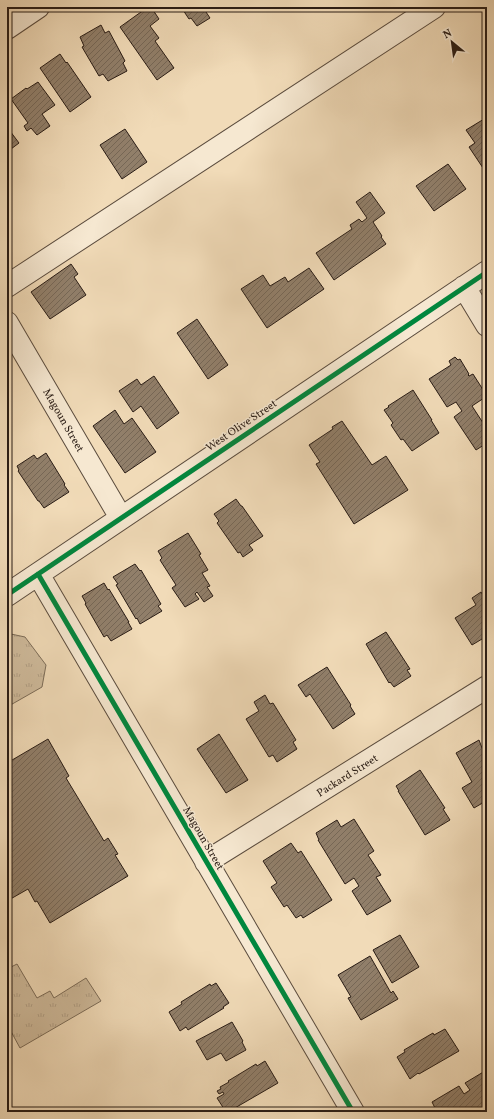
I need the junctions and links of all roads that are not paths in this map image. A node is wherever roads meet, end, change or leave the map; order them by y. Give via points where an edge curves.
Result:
1 (38, 7) edge
2 (434, 7) edge
3 (7, 28) edge
4 (487, 272) edge
5 (7, 286) edge
6 (464, 287) junction
7 (7, 323) edge
8 (487, 325) edge
9 (121, 518) junction
10 (38, 574) junction
11 (7, 595) edge
12 (487, 688) edge
13 (206, 862) junction
14 (353, 1112) edge

1 - 3 street
2 - 5 street
4 - 6 street, West Olive Street
6 - 8 street
6 - 9 street, West Olive Street
7 - 9 street, Magoun Street
9 - 10 street, West Olive Street
10 - 11 street, West Olive Street
10 - 13 street, Magoun Street
12 - 13 street, Packard Street
13 - 14 street, Magoun Street

